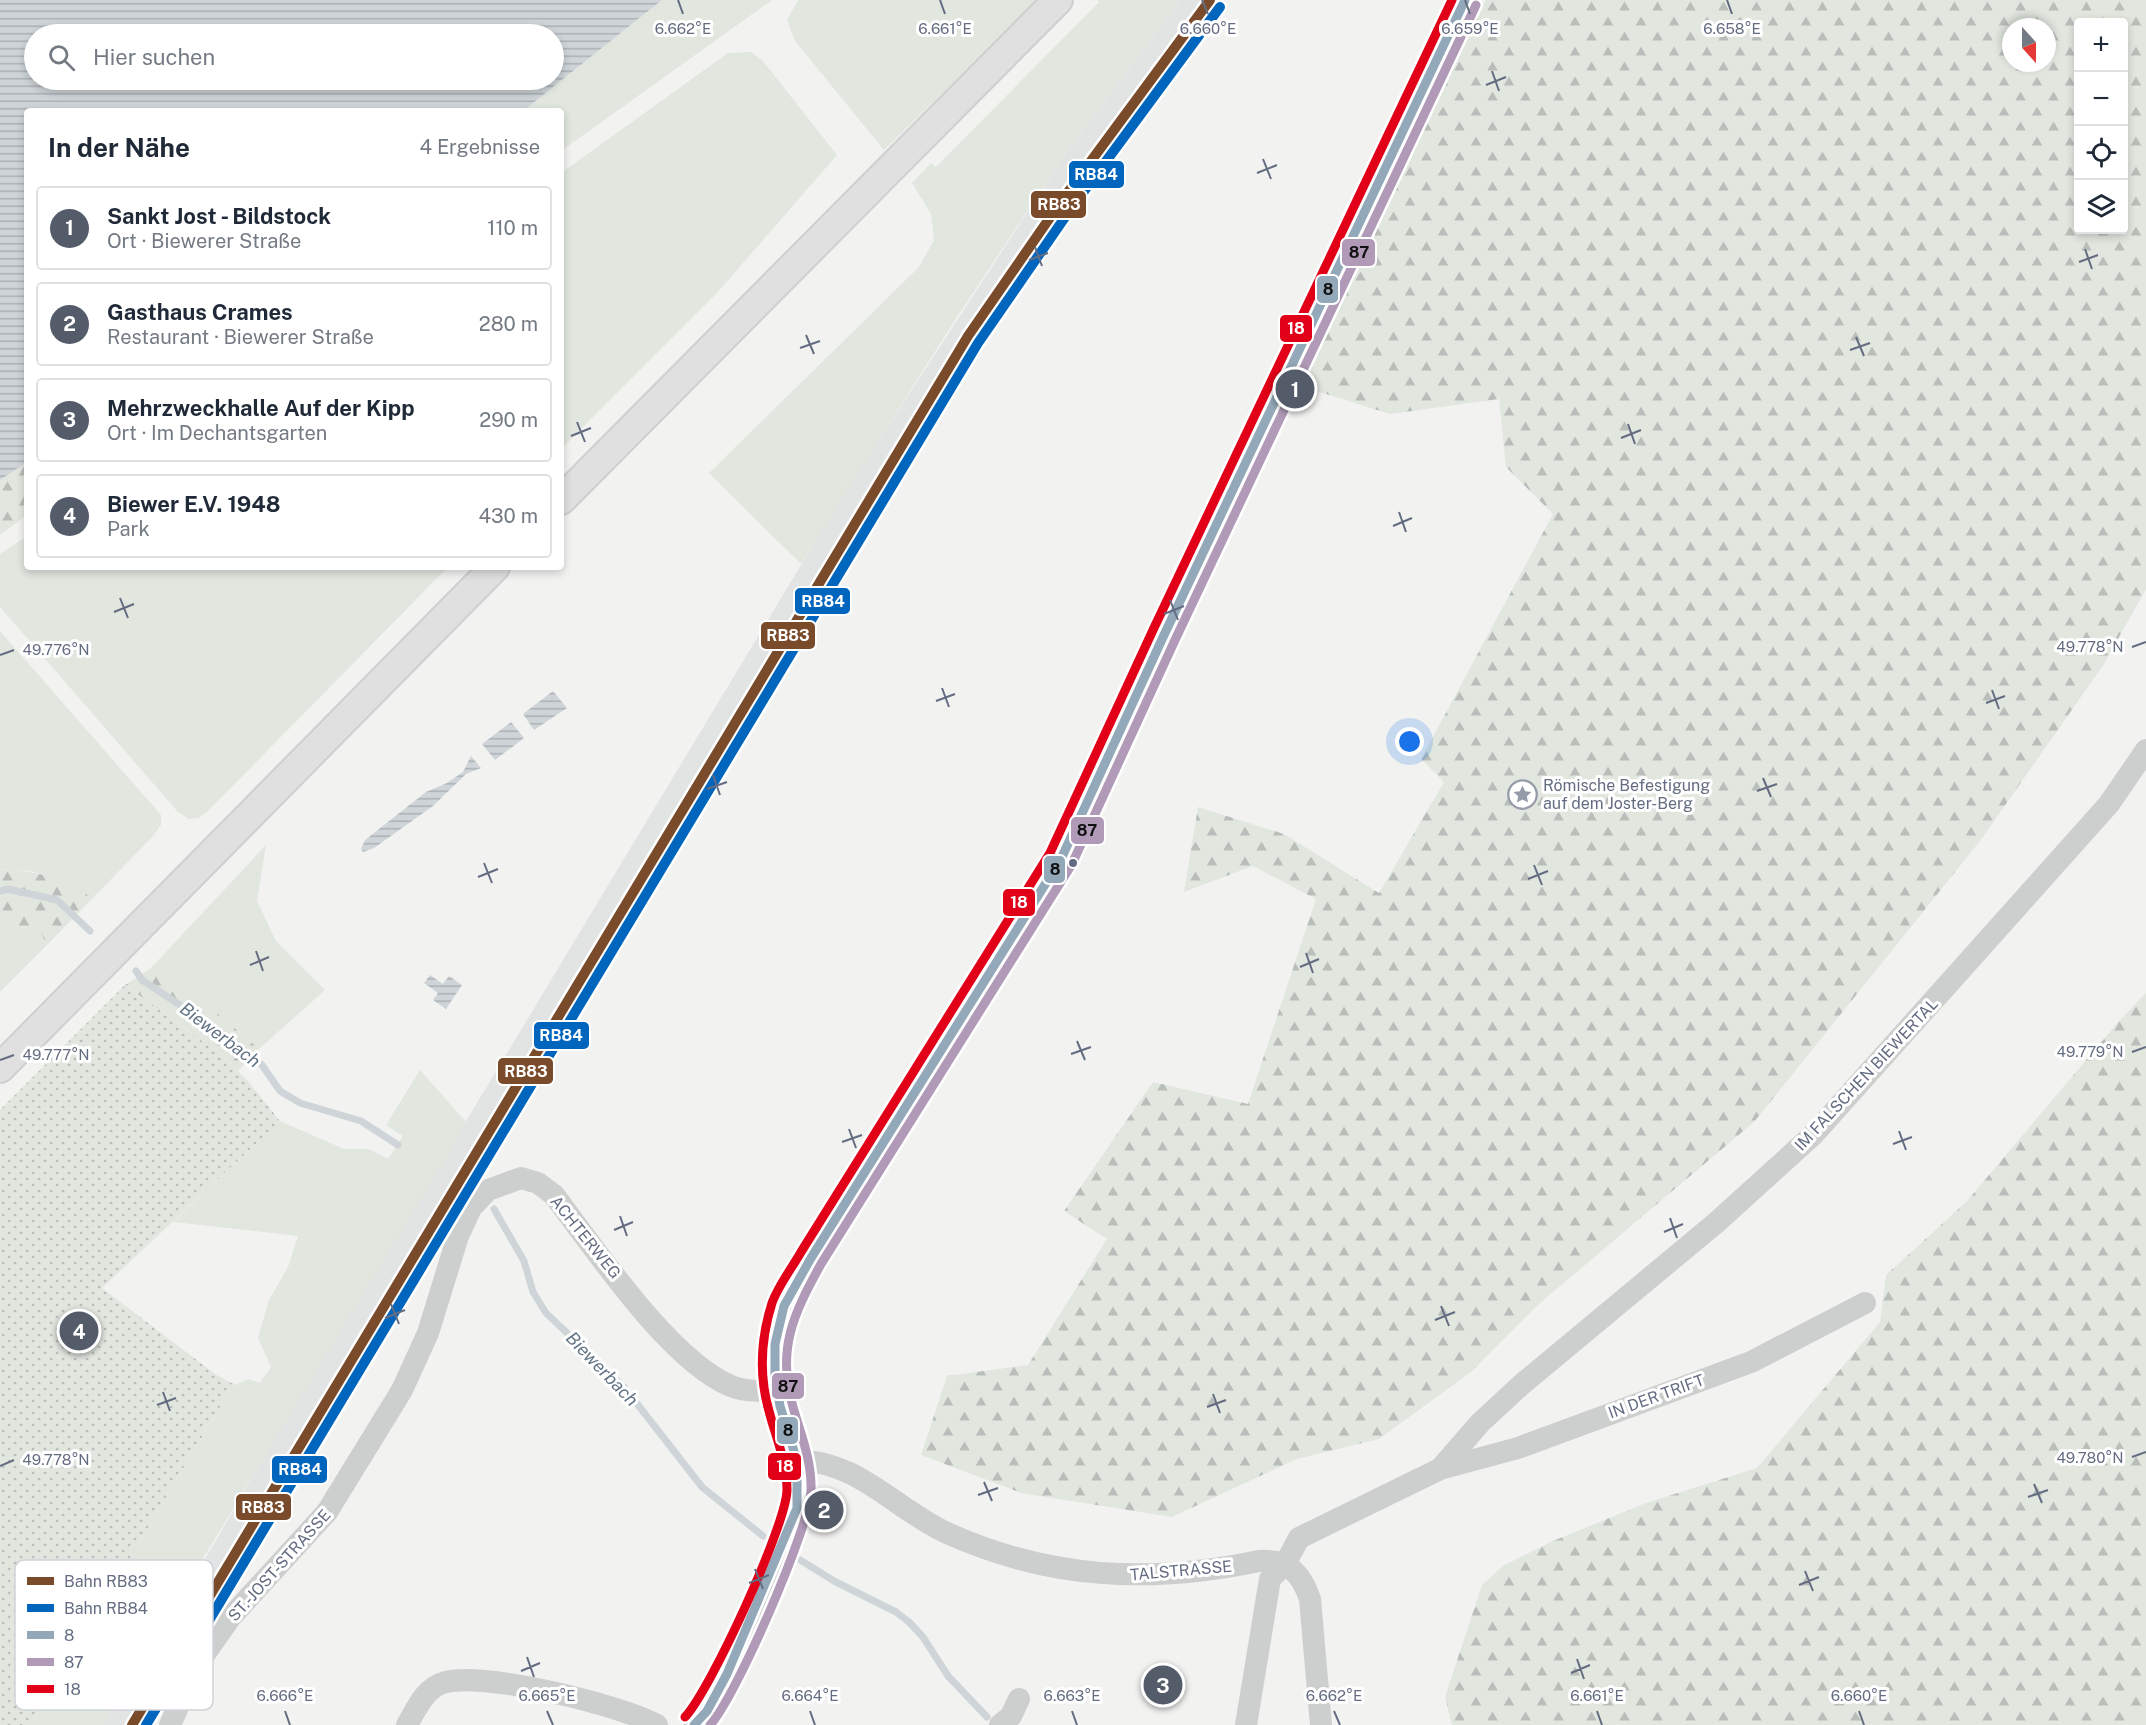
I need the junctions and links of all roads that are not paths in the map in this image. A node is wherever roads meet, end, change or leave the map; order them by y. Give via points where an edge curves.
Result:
1 (1058, 0) edge
2 (1465, 0) edge
3 (564, 497) edge
4 (492, 570) edge
5 (2146, 750) edge
6 (0, 1068) edge
7 (1865, 1303) dead end
8 (776, 1390) junction
9 (373, 1437) joint
10 (797, 1461) junction
11 (1440, 1468) junction
12 (1286, 1564) junction
13 (213, 1642) edge
14 (177, 1710) edge
15 (170, 1725) edge
16 (407, 1725) edge
17 (657, 1725) edge
18 (694, 1725) edge
19 (1246, 1725) edge
20 (1321, 1725) edge

1 - 3 main road
2 - 8 street via 1061,859 784,1306 775,1344
4 - 6 main road
5 - 11 street, IM FALSCHEN BIEWERTAL via 2109,804 1814,1134 1717,1222 1521,1385
7 - 11 street, IN DER TRIFT via 1751,1362 1518,1448
8 - 9 street, ACHTERWEG via 733,1387 703,1369 660,1331 554,1195 538,1183 521,1178 488,1190 471,1208 458,1236 428,1333 402,1390
8 - 10 street
9 - 13 street, ST.-JOST-STRASSE via 327,1512 230,1618
10 - 12 street, TALSTRASSE via 816,1460 832,1466 945,1532 1050,1566 1110,1576 1160,1575 1259,1561
10 - 18 street via 799,1491 787,1537 727,1674 707,1711
11 - 12 street via 1299,1538
12 - 19 street via 1270,1579
12 - 20 street via 1304,1583 1310,1599
14 - 15 street, ST.-JOST-STRASSE
16 - 17 street via 426,1693 445,1682 470,1680 531,1687 638,1716

